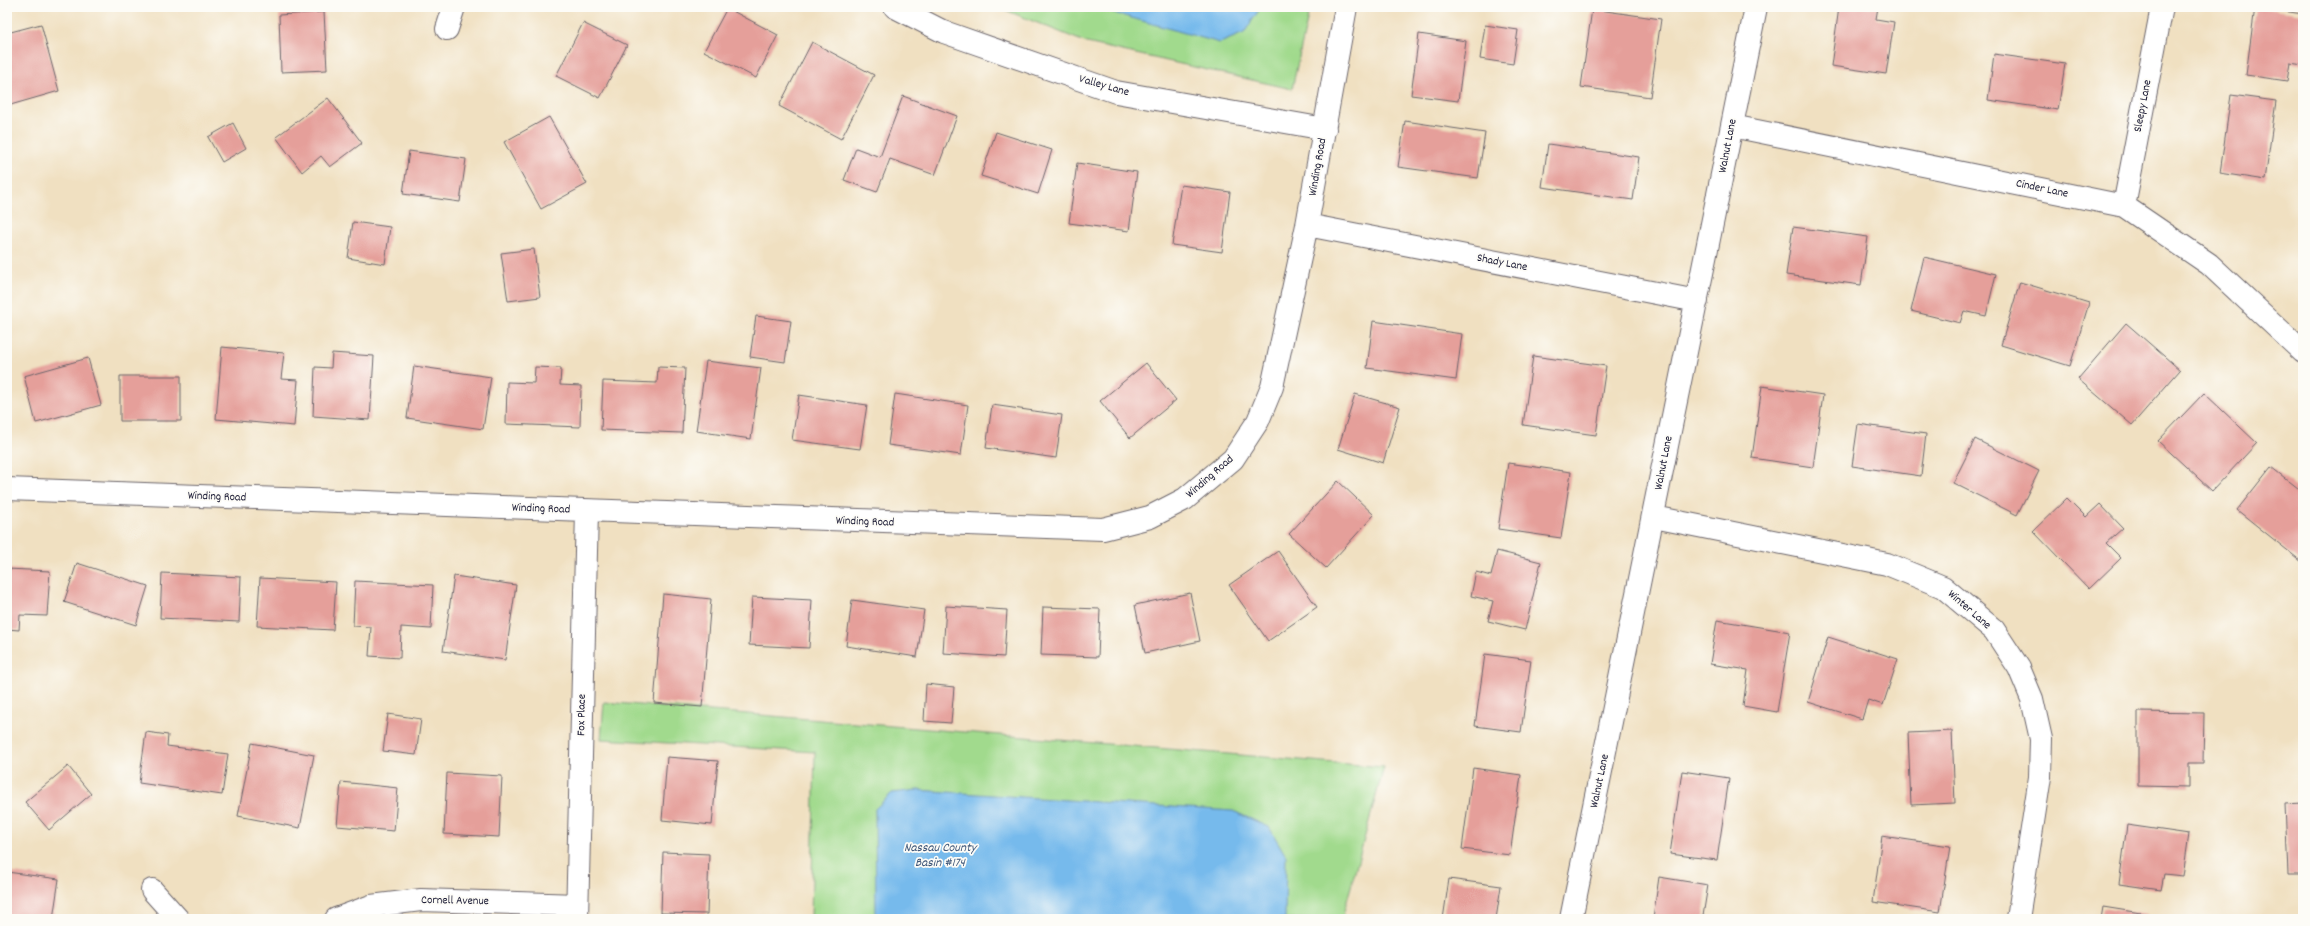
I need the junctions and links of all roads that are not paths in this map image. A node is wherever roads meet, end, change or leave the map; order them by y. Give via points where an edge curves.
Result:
1 (454, 7) edge
2 (895, 7) edge
3 (1346, 7) edge
4 (1756, 7) edge
5 (2162, 7) edge
6 (447, 29) dead end
7 (1732, 126) junction
8 (1325, 129) junction
9 (2124, 206) junction
10 (1307, 225) junction
11 (1697, 301) junction
12 (2303, 352) edge
13 (7, 489) edge
14 (587, 511) junction
15 (1654, 517) junction
16 (152, 890) dead end
17 (577, 912) edge
18 (178, 919) edge
19 (336, 919) edge
20 (1571, 919) edge
21 (2018, 919) edge

1 - 6 street
2 - 8 street, Valley Lane via 944,32 1116,92
3 - 8 street, Winding Road
4 - 7 street, Walnut Lane
5 - 9 street, Sleepy Lane
7 - 9 street, Cinder Lane
7 - 11 street, Walnut Lane
8 - 10 street, Winding Road
9 - 12 street, Cinder Lane via 2209,264
10 - 11 street, Shady Lane
10 - 14 street, Winding Road via 1272,387 1258,421 1233,459 1185,499 1150,516 1103,529
11 - 15 street, Walnut Lane
13 - 14 street, Winding Road
14 - 17 street, Fox Place
15 - 20 street, Walnut Lane
15 - 21 street, Winter Lane via 1887,564 1943,587 1994,630 2019,668 2032,699 2041,739 2040,777
16 - 18 street
17 - 19 street, Cornell Avenue via 421,900 371,906

